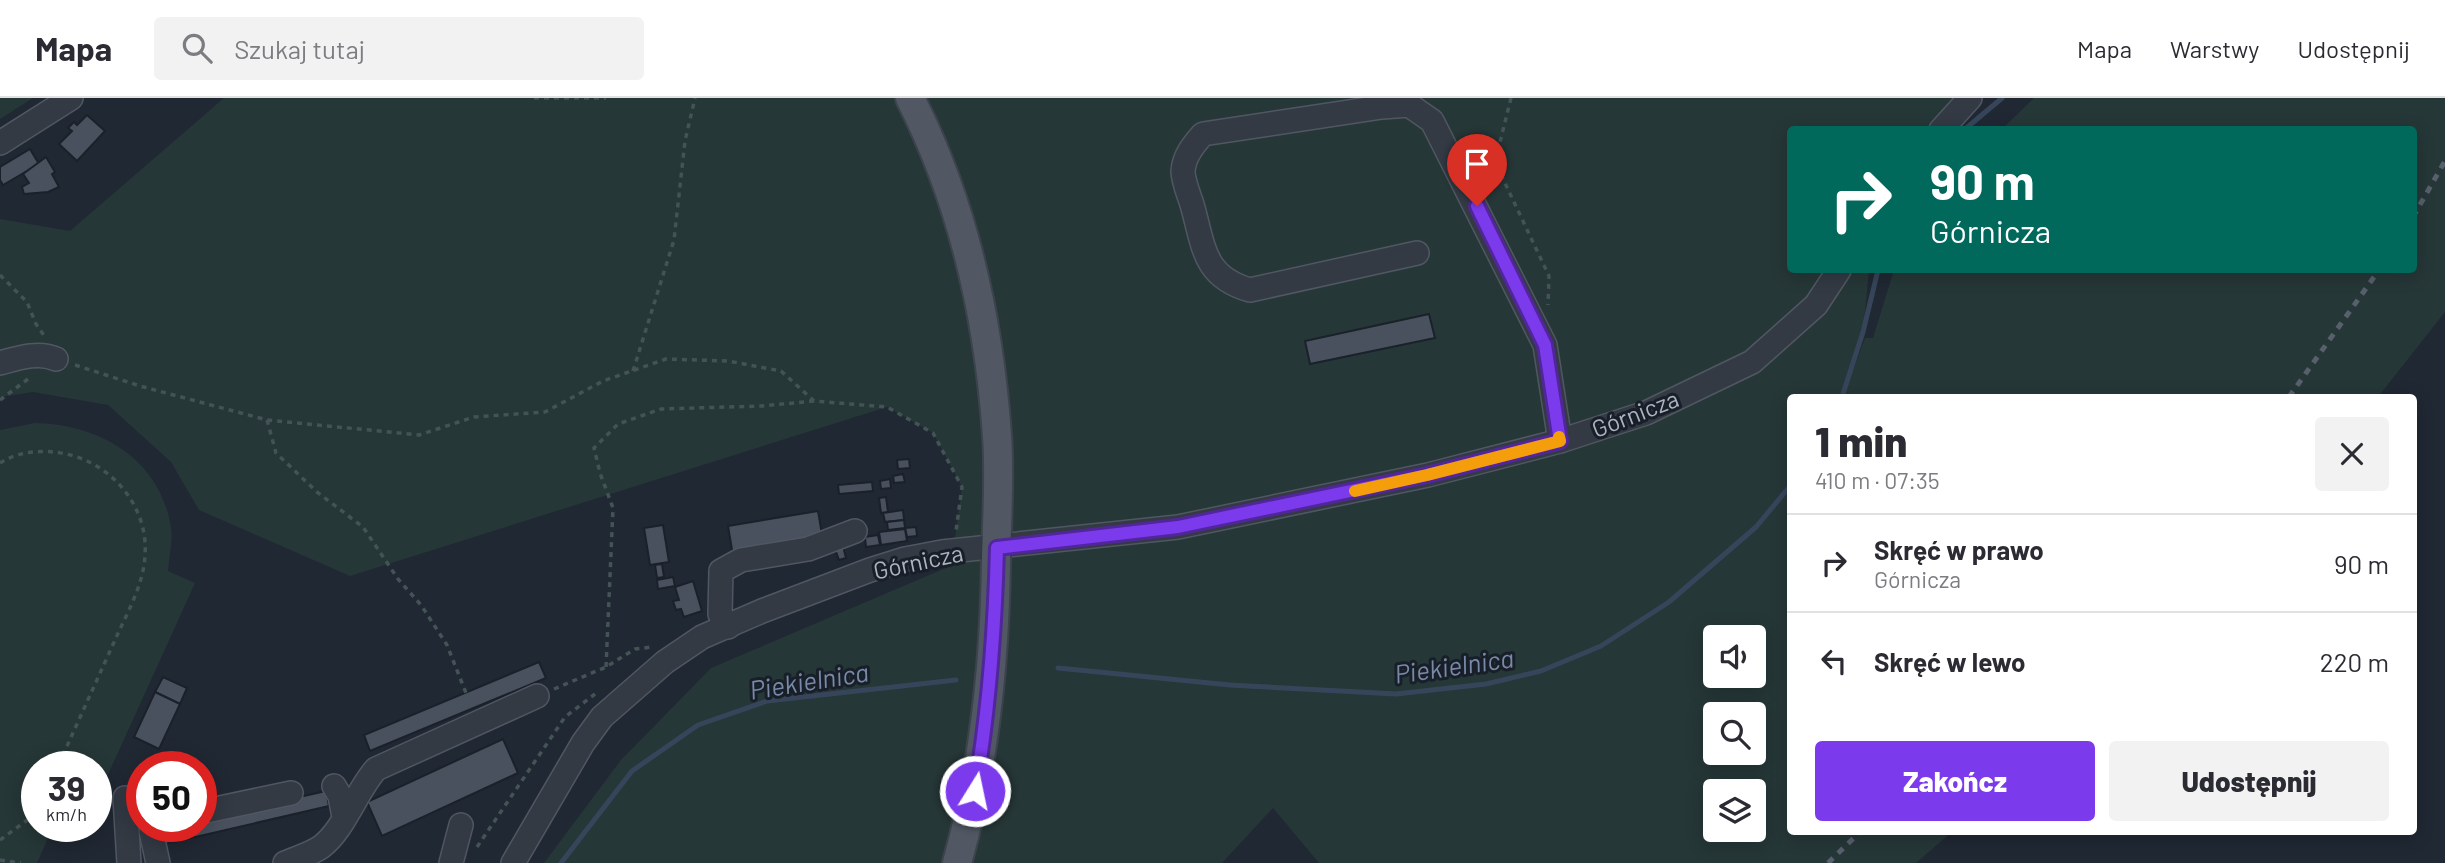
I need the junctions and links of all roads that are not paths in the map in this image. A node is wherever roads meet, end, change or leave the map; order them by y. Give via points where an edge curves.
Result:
1 (71, 98) edge
2 (910, 98) edge
3 (1970, 98) edge
4 (1945, 126) edge
5 (0, 143) edge
6 (1417, 253) dead end
7 (1837, 273) edge
8 (56, 359) road end
9 (0, 363) edge
10 (1560, 441) junction
11 (855, 531) dead end
12 (997, 548) junction
13 (728, 627) junction
14 (537, 696) road end
15 (334, 786) dead end
16 (291, 793) dead end
17 (125, 798) dead end
18 (217, 809) edge
19 (344, 817) junction
20 (461, 825) dead end
21 (153, 842) edge
22 (129, 863) edge
23 (158, 863) edge
24 (285, 863) edge
25 (451, 863) edge
26 (513, 863) edge
27 (957, 863) edge

1 - 5 street
2 - 12 main road via 959,219 981,306 998,438
3 - 4 street
6 - 10 street via 1250,290 1235,286 1219,276 1206,259 1183,171 1190,148 1203,134 1409,105 1432,121 1545,345
7 - 10 street, Górnicza via 1816,305 1752,362 1646,413
8 - 9 street via 26,356
10 - 12 street, Górnicza via 1427,475 1178,527
11 - 13 street via 808,549 741,560 722,571 720,614
12 - 13 street, Górnicza via 905,559
12 - 27 main road via 984,737
13 - 26 street, Górnicza via 702,637 665,662 602,718
14 - 19 street via 376,769
15 - 19 street
16 - 18 street
17 - 22 street
19 - 24 street via 320,848
20 - 25 street
21 - 23 street

